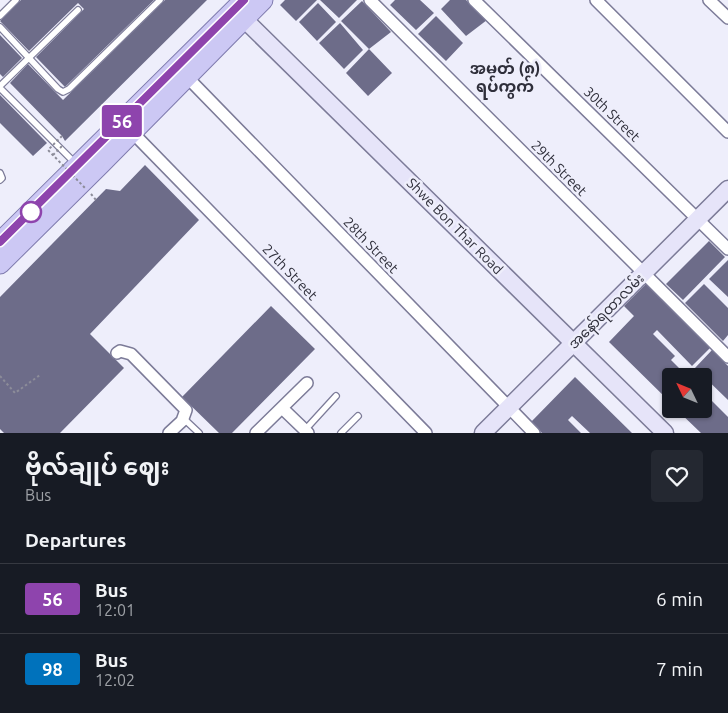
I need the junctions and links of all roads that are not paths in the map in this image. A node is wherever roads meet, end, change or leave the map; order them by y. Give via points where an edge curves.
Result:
1 (16, 0) edge
2 (160, 0) edge
3 (244, 0) edge
4 (263, 0) edge
5 (370, 0) edge
6 (474, 0) edge
7 (596, 0) edge
8 (709, 0) edge
9 (78, 10) dead end
10 (0, 16) edge
11 (728, 18) edge
12 (244, 19) junction
13 (0, 27) edge
14 (29, 58) junction
15 (187, 77) junction
16 (0, 87) edge
17 (132, 132) junction
18 (728, 132) edge
19 (77, 166) junction
20 (0, 172) edge
21 (0, 180) edge
22 (728, 189) edge
23 (698, 219) junction
24 (0, 242) edge
25 (728, 249) edge
26 (0, 264) edge
27 (644, 273) junction
28 (574, 343) junction
29 (117, 353) dead end
30 (728, 357) edge
31 (307, 382) dead end
32 (336, 396) dead end
33 (282, 408) junction
34 (509, 408) junction
35 (181, 416) junction
36 (358, 416) dead end
37 (305, 432) edge
38 (169, 433) edge
39 (199, 433) edge
40 (256, 433) edge
41 (341, 433) edge
42 (426, 433) edge
43 (483, 433) edge
44 (534, 433) edge
45 (665, 433) edge

1 - 10 lane
2 - 14 lane via 63,92
3 - 19 main road
4 - 12 main road
5 - 27 street, 29th Street
6 - 23 street, 30th Street
7 - 18 street
8 - 11 street
9 - 14 lane
12 - 15 main road
12 - 28 main road, Shwe Bon Thar Road
13 - 14 lane
14 - 16 lane
15 - 17 main road
15 - 34 street, 28th Street
16 - 19 lane
17 - 26 main road
17 - 42 street, 27th Street
19 - 24 main road
20 - 21 lane
22 - 23 main road, အနော်ရထာလမ်း
23 - 25 street, 30th Street
23 - 27 main road, အနော်ရထာလမ်း
27 - 28 main road, အနော်ရထာလမ်း
27 - 30 street, 29th Street
28 - 34 main road, အနော်ရထာလမ်း
28 - 45 main road, Shwe Bon Thar Road
29 - 35 street via 120,350 131,354 186,410
31 - 33 street
32 - 37 lane
33 - 37 street
33 - 40 street
34 - 43 main road, အနော်ရထာလမ်း
34 - 44 street, 28th Street
35 - 38 street via 182,421
35 - 39 lane
36 - 41 lane

